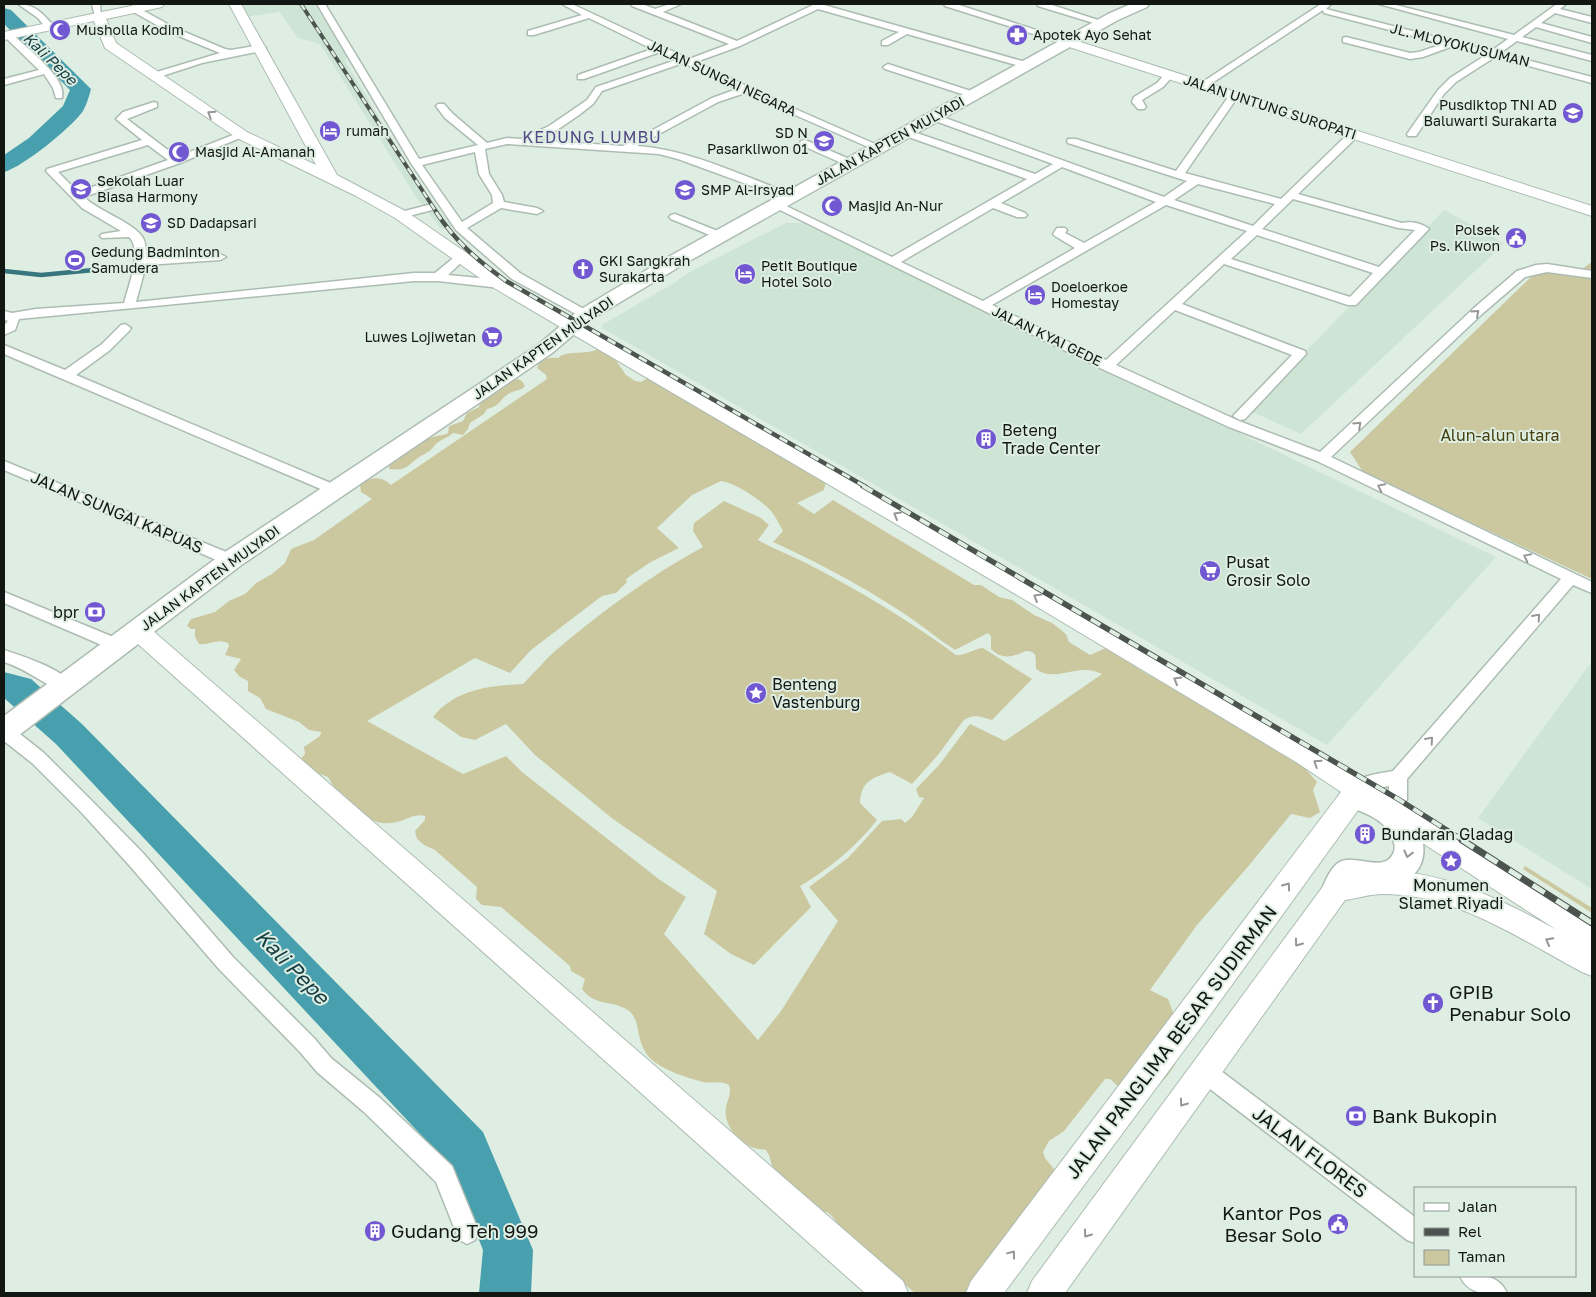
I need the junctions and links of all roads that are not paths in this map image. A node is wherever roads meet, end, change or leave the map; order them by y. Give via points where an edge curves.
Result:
1 (22, 4) edge
2 (158, 4) edge
3 (235, 4) edge
4 (321, 4) edge
5 (566, 4) edge
6 (635, 4) edge
7 (677, 4) edge
8 (799, 4) edge
9 (948, 4) edge
10 (1042, 4) edge
11 (1142, 4) edge
12 (1338, 4) edge
13 (1383, 4) edge
14 (1562, 4) edge
15 (817, 6) edge
16 (1327, 7) edge
17 (132, 8) junction
18 (97, 9) edge
19 (1553, 10) junction
20 (655, 12) junction
21 (590, 15) junction
22 (1592, 20) edge
23 (1103, 23) junction
24 (1533, 24) junction
25 (46, 27) junction
26 (1388, 27) junction
27 (905, 32) junction
28 (531, 33) dead end
29 (8, 35) edge
30 (1514, 38) junction
31 (1346, 40) dead end
32 (1592, 40) edge
33 (1068, 42) junction
34 (885, 43) dead end
35 (737, 44) junction
36 (1362, 44) junction
37 (1451, 44) junction
38 (261, 48) junction
39 (660, 49) junction
40 (231, 53) junction
41 (1492, 54) junction
42 (1592, 58) edge
43 (687, 61) junction
44 (1026, 65) junction
45 (888, 67) dead end
46 (45, 71) junction
47 (1170, 74) junction
48 (153, 76) junction
49 (1232, 76) dead end
50 (582, 77) dead end
51 (1592, 80) edge
52 (4, 82) edge
53 (1202, 85) junction
54 (747, 89) junction
55 (974, 94) junction
56 (1234, 95) junction
57 (59, 96) dead end
58 (154, 105) dead end
59 (441, 106) dead end
60 (1142, 107) dead end
61 (934, 117) junction
62 (907, 133) junction
63 (1354, 134) junction
64 (1412, 134) dead end
65 (242, 135) junction
66 (150, 141) junction
67 (523, 141) junction
68 (1072, 141) dead end
69 (806, 143) dead end
70 (483, 147) junction
71 (624, 148) junction
72 (879, 148) junction
73 (176, 161) junction
74 (416, 163) junction
75 (850, 163) junction
76 (1062, 163) junction
77 (1105, 165) junction
78 (1180, 174) junction
79 (331, 178) junction
80 (1035, 178) junction
81 (1196, 180) junction
82 (77, 196) junction
83 (1286, 199) junction
84 (1165, 200) junction
85 (783, 201) junction
86 (992, 203) junction
87 (499, 204) junction
88 (428, 208) dead end
89 (537, 211) dead end
90 (1592, 211) edge
91 (401, 215) junction
92 (1021, 215) dead end
93 (675, 217) dead end
94 (460, 228) junction
95 (1061, 230) dead end
96 (1254, 230) junction
97 (131, 232) junction
98 (106, 236) dead end
99 (721, 236) junction
100 (1083, 247) junction
101 (220, 257) dead end
102 (461, 257) junction
103 (1223, 260) junction
104 (894, 261) junction
105 (141, 262) junction
106 (1382, 272) junction
107 (1592, 274) edge
108 (438, 277) junction
109 (500, 284) junction
110 (984, 305) junction
111 (1174, 305) junction
112 (129, 306) junction
113 (8, 316) edge
114 (578, 321) junction
115 (125, 328) dead end
116 (4, 331) edge
117 (4, 349) edge
118 (1107, 366) junction
119 (67, 375) junction
120 (1240, 416) dead end
121 (1322, 458) junction
122 (4, 465) edge
123 (335, 490) junction
124 (231, 560) junction
125 (1571, 578) junction
126 (1592, 588) edge
127 (4, 597) edge
128 (127, 638) junction
129 (4, 656) edge
130 (62, 688) junction
131 (9, 728) edge
132 (1398, 777) junction
133 (1355, 793) junction
134 (1391, 812) junction
135 (1493, 874) junction
136 (1337, 889) junction
137 (1472, 900) junction
138 (1592, 938) edge
139 (1592, 963) edge
140 (1205, 1072) junction
141 (1414, 1231) edge
142 (468, 1232) dead end
143 (1473, 1277) edge
144 (891, 1293) edge
145 (983, 1293) edge
146 (1044, 1293) edge
147 (1495, 1293) edge

1 - 25 street via 41,16
2 - 17 street
3 - 38 street
4 - 74 street
5 - 21 street, JALAN SUNGAI NEGARA
6 - 20 street
7 - 20 street
8 - 15 street
9 - 33 street, JALAN UNTUNG SUROPATI
10 - 23 street
11 - 23 main road, JALAN KAPTEN MULYADI
12 - 16 street
13 - 30 street
14 - 19 street
15 - 27 street
15 - 35 street
16 - 26 street, JL. MLOYOKUSUMAN
16 - 49 street
16 - 53 street
17 - 18 street
17 - 40 street via 172,30
18 - 25 street
18 - 48 street via 110,45
19 - 22 street
19 - 24 street
20 - 35 street
21 - 28 street
21 - 39 street, JALAN SUNGAI NEGARA
23 - 33 main road, JALAN KAPTEN MULYADI
24 - 30 street
24 - 32 street
25 - 29 street
26 - 36 street
26 - 37 street, JL. MLOYOKUSUMAN
27 - 34 street
27 - 44 street
29 - 46 street
30 - 41 street
30 - 42 street
31 - 36 street
33 - 44 main road, JALAN KAPTEN MULYADI
33 - 47 street, JALAN UNTUNG SUROPATI
35 - 43 street
36 - 37 street via 1413,56
37 - 41 street, JL. MLOYOKUSUMAN
38 - 40 street
38 - 79 street
39 - 43 street, JALAN SUNGAI NEGARA
39 - 50 street
40 - 48 street
41 - 51 street, JL. MLOYOKUSUMAN
41 - 64 street via 1441,92
43 - 54 street, JALAN SUNGAI NEGARA
43 - 67 street via 599,89 590,102 563,122
44 - 55 main road, JALAN KAPTEN MULYADI
45 - 55 street
46 - 52 street
46 - 57 street via 59,89
47 - 53 street, JALAN UNTUNG SUROPATI
47 - 60 street via 1160,85 1137,99
65 -> 48 street
53 - 56 street, JALAN UNTUNG SUROPATI
54 - 71 street via 715,100
54 - 72 street, JALAN SUNGAI NEGARA
55 - 61 main road, JALAN KAPTEN MULYADI
56 - 63 street, JALAN UNTUNG SUROPATI
56 - 78 street
58 - 66 street via 121,118
59 - 70 street
61 - 62 main road, JALAN KAPTEN MULYADI
61 - 76 street
62 - 72 main road, JALAN KAPTEN MULYADI
62 - 80 street
63 - 83 street
63 - 90 street, JALAN UNTUNG SUROPATI
65 - 73 street
65 - 79 street
66 - 73 street
66 - 82 street via 51,171
67 - 70 street
67 - 71 street
68 - 77 street
69 - 75 street
70 - 74 street
70 - 87 street via 484,174
71 - 85 street via 673,154
72 - 75 main road, JALAN KAPTEN MULYADI
73 - 82 street
74 - 94 street
75 - 85 main road, JALAN KAPTEN MULYADI
76 - 77 street
76 - 80 street
77 - 78 street
77 - 84 street
78 - 81 street
79 - 91 street
80 - 86 street
81 - 83 street
81 - 84 street
82 - 97 street via 93,211
83 - 96 street
83 - 106 street via 1423,230
84 - 96 street
84 - 100 street
85 - 99 main road, JALAN KAPTEN MULYADI
85 - 104 street, JALAN KYAI GEDE
86 - 92 street
86 - 104 street
87 - 89 street
87 - 94 street
88 - 91 street
91 - 102 street
93 - 99 street
94 - 114 street via 516,276
95 - 100 street via 1059,234
96 - 103 street
96 - 106 street
97 - 98 street
97 - 105 street via 138,239
99 - 114 main road, JALAN KAPTEN MULYADI
100 - 110 street
101 - 105 street
102 - 108 street
102 - 109 street
103 - 106 street via 1352,302
103 - 111 street
104 - 110 street, JALAN KYAI GEDE
105 - 112 street
121 -> 107 street via 1521,274 1536,268
108 - 109 street
108 - 112 street
109 - 114 street
110 - 118 street, JALAN KYAI GEDE
111 - 118 street
111 - 120 street via 1300,354
112 - 113 street
113 - 116 street via 14,321
114 - 123 main road, JALAN KAPTEN MULYADI via 545,349
133 -> 114 street via 1304,755
115 - 119 street via 106,347
117 - 119 street
118 - 121 street, JALAN KYAI GEDE via 1234,424
119 - 123 street
125 -> 121 street
122 - 124 street, JALAN SUNGAI KAPUAS
123 - 124 main road, JALAN KAPTEN MULYADI
124 - 128 main road, JALAN KAPTEN MULYADI
125 - 126 street
132 -> 125 street
127 - 128 street
128 - 130 main road, JALAN KAPTEN MULYADI
128 - 144 street
129 - 130 street via 43,671
130 - 131 main road, JALAN KAPTEN MULYADI
131 - 142 street via 17,743 38,758 88,808 226,963 324,1065 372,1105 444,1174
132 - 133 street via 1369,783
132 - 134 street via 1398,799
133 - 134 main road
145 -> 133 street, JALAN PANGLIMA BESAR SUDIRMAN
134 - 135 street
134 -> 136 main road via 1407,832 1410,853 1406,862 1389,875 1377,877 1349,872
135 - 137 street
135 - 138 street
136 - 137 street via 1382,882 1410,884
136 -> 140 street
139 -> 137 street
140 - 141 street, JALAN FLORES
140 -> 146 street
143 - 147 street

